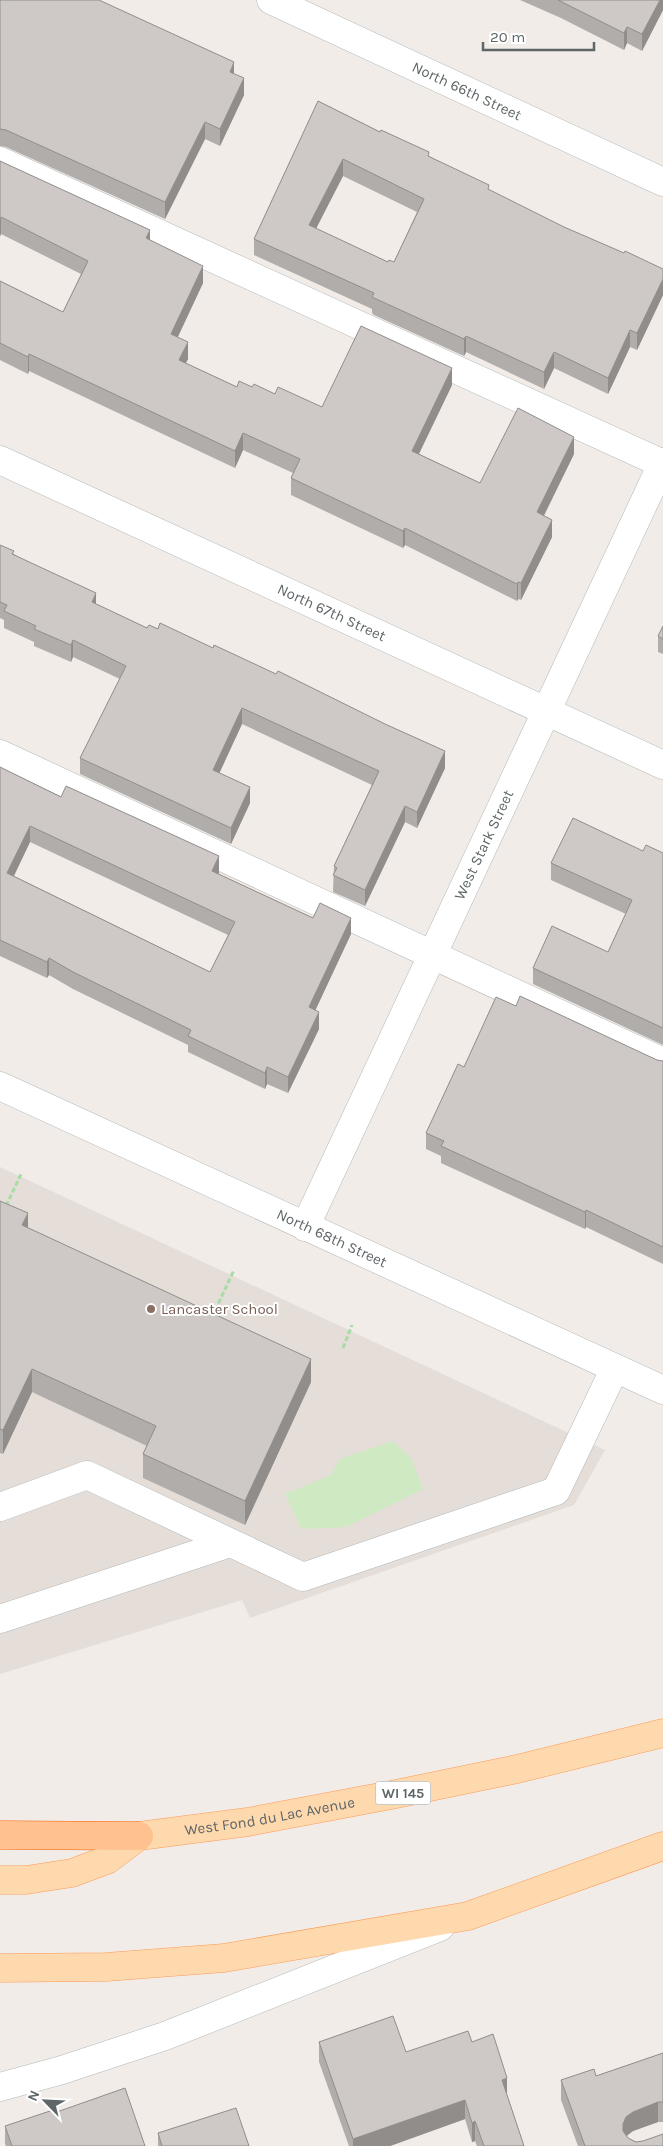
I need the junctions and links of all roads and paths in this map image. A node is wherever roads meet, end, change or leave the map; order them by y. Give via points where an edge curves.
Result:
1 (271, 0) edge
2 (0, 160) edge
3 (663, 182) edge
4 (0, 460) edge
5 (663, 463) edge
6 (546, 712) junction
7 (0, 754) edge
8 (663, 765) edge
9 (432, 955) junction
10 (663, 1062) edge
11 (0, 1086) edge
12 (22, 1172) dead end
13 (4, 1210) edge
14 (304, 1227) junction
15 (234, 1270) dead end
16 (208, 1324) edge
17 (352, 1325) dead end
18 (343, 1348) dead end
19 (616, 1368) junction
20 (663, 1390) edge
21 (0, 1507) edge
22 (230, 1543) junction
23 (0, 1619) edge
24 (663, 1732) edge
25 (0, 1835) edge
26 (140, 1836) junction
27 (663, 1846) edge
28 (0, 1880) edge
29 (468, 1916) junction
30 (0, 1968) edge
31 (0, 2088) edge

1 - 3 street, North 66th Street
2 - 5 street
4 - 6 street, North 67th Street
5 - 6 street, West Stark Street
6 - 8 street, North 67th Street
6 - 9 street, West Stark Street
7 - 9 street
9 - 10 street
9 - 14 street, West Stark Street
11 - 14 street, North 68th Street
12 - 13 path
14 - 19 street, North 68th Street
15 - 16 path
17 - 18 path
19 - 20 street, North 68th Street
19 - 22 street via 556,1492 303,1577
21 - 22 street via 88,1475
22 - 23 street
24 - 26 main road, West Fond du Lac Avenue / WI 145 via 392,1796 248,1822
25 - 26 highway, WI 145
26 - 28 main road via 107,1860 72,1873 26,1880
27 - 29 main road
29 - 30 main road via 224,1958 106,1967
29 - 31 street via 165,2036

